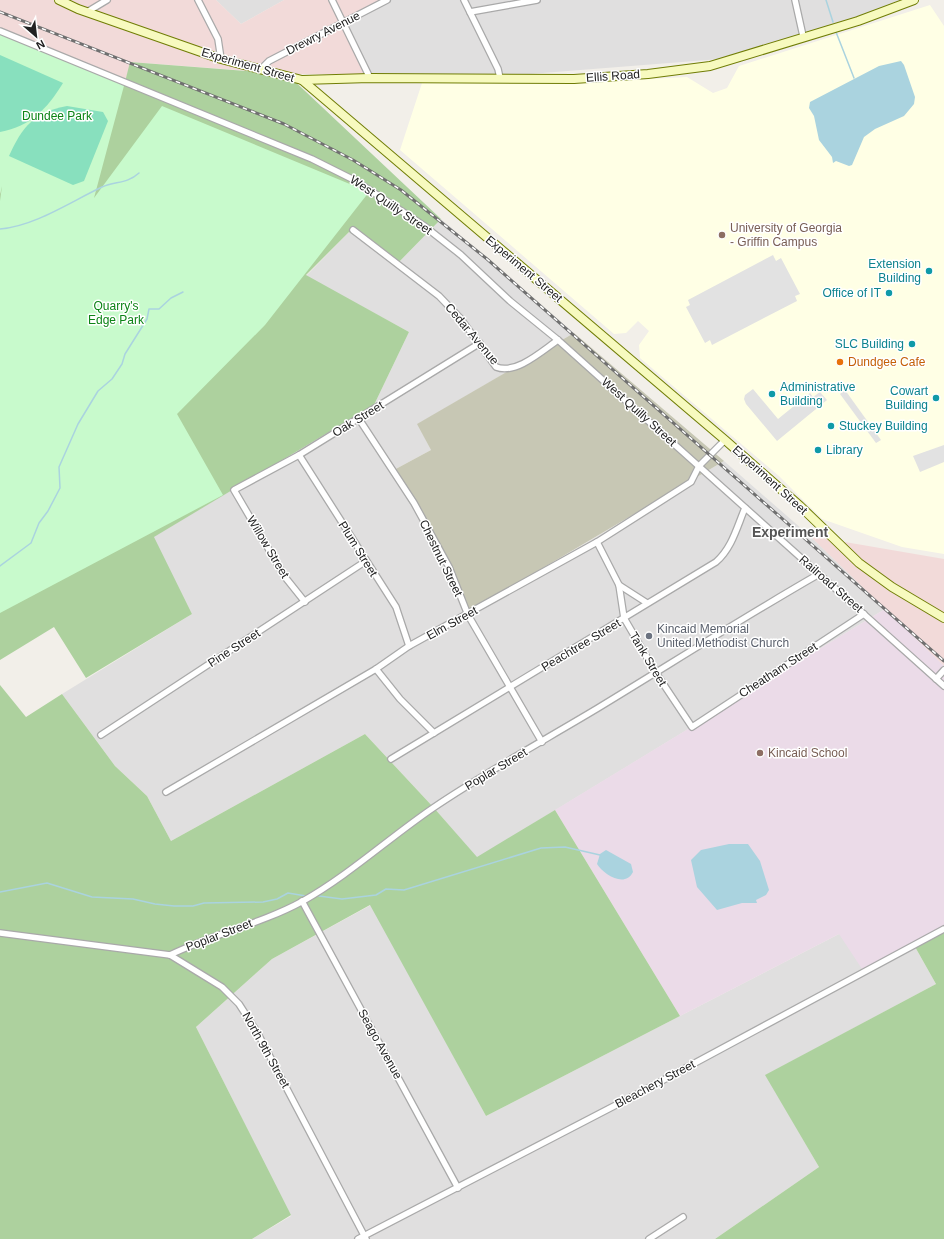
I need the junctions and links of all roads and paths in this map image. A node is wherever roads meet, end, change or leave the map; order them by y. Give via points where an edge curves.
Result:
1 (59, 0) edge
2 (107, 0) edge
3 (198, 0) edge
4 (332, 0) edge
5 (387, 0) edge
6 (464, 0) edge
7 (537, 0) edge
8 (795, 0) edge
9 (914, 0) edge
10 (87, 12) junction
11 (470, 12) junction
12 (343, 23) junction
13 (0, 31) edge
14 (804, 36) junction
15 (221, 59) junction
16 (260, 70) junction
17 (370, 78) junction
18 (500, 78) junction
19 (302, 80) junction
20 (353, 230) dead end
21 (558, 340) junction
22 (480, 343) junction
23 (359, 419) junction
24 (725, 440) junction
25 (299, 455) junction
26 (699, 467) junction
27 (234, 490) joint
28 (745, 508) junction
29 (597, 542) junction
30 (366, 561) junction
31 (819, 574) junction
32 (619, 585) junction
33 (305, 602) junction
34 (647, 603) junction
35 (864, 614) junction
36 (468, 615) junction
37 (624, 618) junction
38 (944, 618) edge
39 (410, 646) junction
40 (376, 669) junction
41 (944, 670) edge
42 (656, 673) junction
43 (936, 679) junction
44 (944, 686) edge
45 (509, 688) junction
46 (692, 727) joint
47 (434, 733) junction
48 (101, 735) dead end
49 (542, 742) junction
50 (391, 758) dead end
51 (166, 792) dead end
52 (302, 901) junction
53 (944, 929) edge
54 (0, 934) edge
55 (170, 955) junction
56 (458, 1188) junction
57 (683, 1217) dead end
58 (365, 1237) edge
59 (358, 1239) edge
60 (649, 1239) edge

1 - 10 main road, Experiment Street
2 - 10 street
3 - 15 street via 218,39
4 - 12 street
5 - 12 street, Drewry Avenue
6 - 11 street
7 - 11 street
8 - 14 street
9 - 14 main road, Ellis Road via 858,21
10 - 15 main road, Experiment Street
11 - 18 street
12 - 16 street, Drewry Avenue via 269,61
12 - 17 street
13 - 21 street, West Quilly Street via 240,128 356,181 399,208 445,242
14 - 18 main road, Ellis Road via 710,66 648,74 574,79
15 - 16 main road, Experiment Street
16 - 19 main road, Experiment Street
17 - 18 main road, Ellis Road
17 - 19 main road, Ellis Road
19 - 24 main road, Experiment Street
20 - 22 street, Cedar Avenue via 439,296
21 - 22 street, Cedar Avenue via 513,369 503,370 496,367
21 - 26 street, West Quilly Street
22 - 23 street, Oak Street
23 - 25 street, Oak Street
23 - 36 street, Chestnut Street via 414,503 449,567
24 - 26 street, Elm Street
24 - 38 main road, Experiment Street via 800,506 859,563 892,587
25 - 27 street, Oak Street
25 - 30 street, Plum Street
26 - 28 street, Railroad Street
26 - 29 street, Elm Street via 691,482
27 - 33 street, Willow Street via 285,577
28 - 31 street, Railroad Street
28 - 34 street, Peachtree Street via 725,555
29 - 32 street, Tank Street
29 - 36 street, Elm Street
30 - 33 street, Pine Street
30 - 39 street, Plum Street via 396,607
31 - 35 street, Railroad Street
31 - 42 street, Poplar Street
32 - 34 street
32 - 37 street, Tank Street
33 - 48 street, Pine Street
34 - 37 street, Peachtree Street
35 - 43 street, Railroad Street
35 - 46 street, Cheatham Street
36 - 39 street, Elm Street
36 - 45 street, Chestnut Street
37 - 42 street, Tank Street
37 - 45 street, Peachtree Street
39 - 40 street, Elm Street
40 - 47 street via 400,699
40 - 51 street, Elm Street
41 - 43 street
42 - 46 street, Tank Street
42 - 49 street, Poplar Street
43 - 44 street, Railroad Street
45 - 47 street, Peachtree Street
45 - 49 street, Chestnut Street
47 - 50 street, Peachtree Street
49 - 52 street, Poplar Street via 434,807 375,849 336,881
52 - 55 street, Poplar Street
52 - 56 street, Seago Avenue
53 - 56 street, Bleachery Street
54 - 55 street, North 9th Street
55 - 58 street, North 9th Street via 222,987 239,1004 257,1032
56 - 58 street, Bleachery Street
57 - 60 street
58 - 59 street, Bleachery Street

